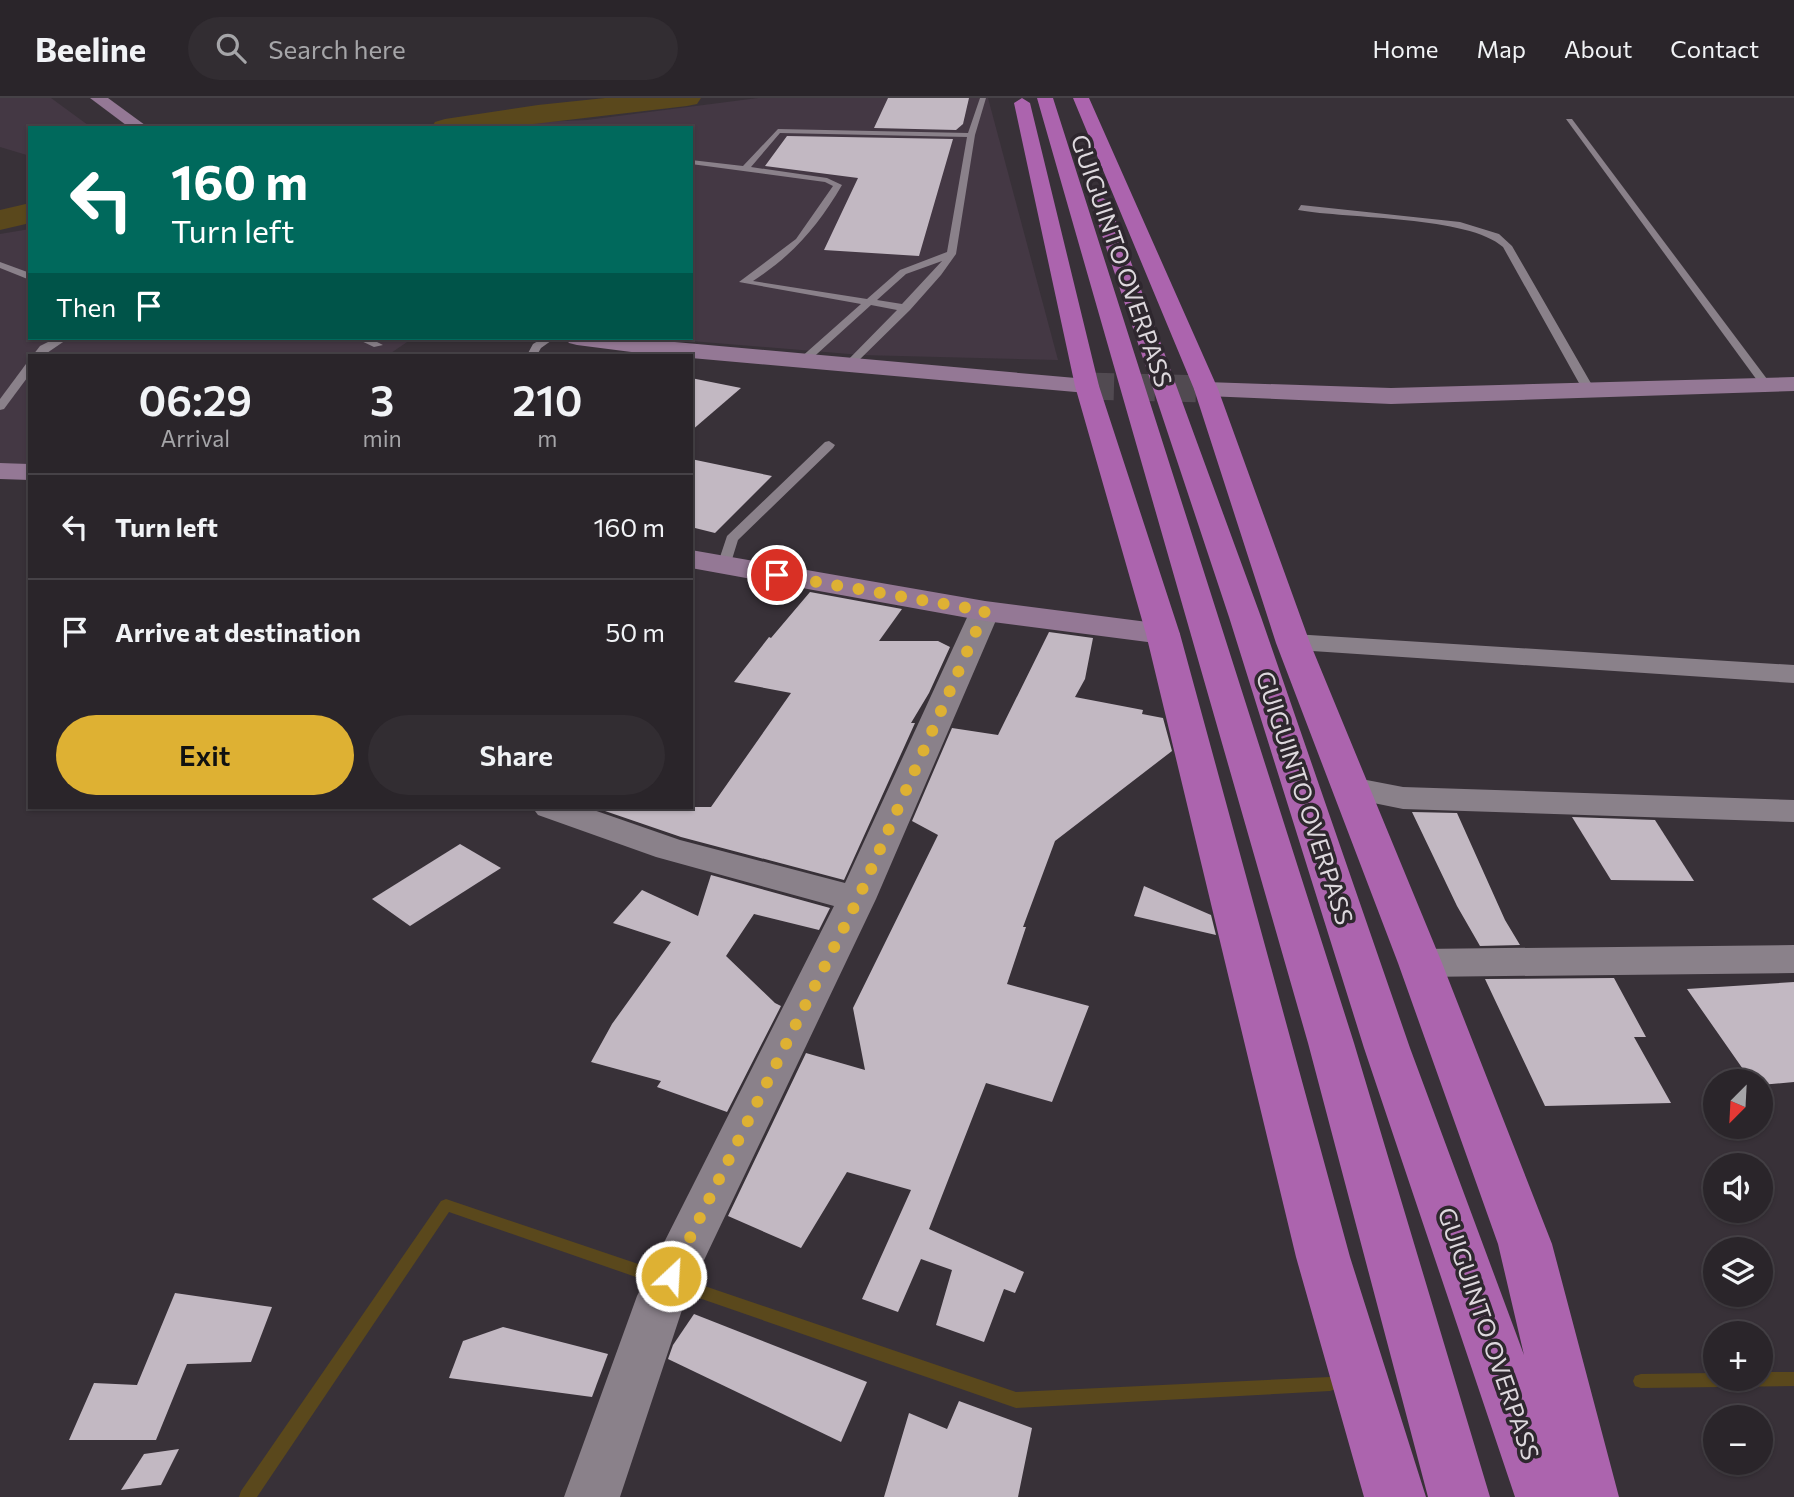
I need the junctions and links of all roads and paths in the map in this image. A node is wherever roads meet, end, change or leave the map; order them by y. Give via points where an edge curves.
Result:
1 (97, 98) edge
2 (983, 98) edge
3 (1020, 98) edge
4 (1045, 98) edge
5 (1072, 107) edge
6 (1569, 121) dead end
7 (138, 126) edge
8 (971, 135) junction
9 (693, 162) edge
10 (745, 169) junction
11 (1091, 198) junction
12 (1301, 208) dead end
13 (951, 254) junction
14 (0, 265) edge
15 (13, 270) junction
16 (0, 273) edge
17 (27, 275) edge
18 (28, 288) edge
19 (870, 302) junction
20 (905, 308) junction
21 (60, 340) edge
22 (365, 340) edge
23 (547, 340) edge
24 (593, 340) edge
25 (378, 345) dead end
26 (39, 354) edge
27 (533, 354) edge
28 (803, 360) junction
29 (849, 364) junction
30 (28, 369) edge
31 (1794, 384) edge
32 (1766, 385) junction
33 (1087, 386) junction
34 (1206, 390) junction
35 (1590, 391) junction
36 (0, 407) edge
37 (829, 445) dead end
38 (0, 471) edge
39 (28, 472) edge
40 (693, 559) edge
41 (724, 566) junction
42 (985, 611) junction
43 (1163, 634) junction
44 (1293, 643) junction
45 (1794, 674) edge
46 (1351, 788) junction
47 (556, 809) edge
48 (1794, 811) edge
49 (858, 899) junction
50 (1794, 960) edge
51 (1420, 962) junction
52 (592, 1497) edge
53 (1395, 1497) edge
54 (1460, 1497) edge
55 (1546, 1497) edge
56 (1588, 1497) edge

1 - 7 main road
2 - 8 lane
3 - 33 highway
4 - 11 highway, GUIGUINTO OVERPASS
5 - 34 highway
6 - 32 lane
8 - 10 lane via 778,131
8 - 13 lane
9 - 10 lane
10 - 19 lane via 838,185 800,243 744,282
11 - 54 highway, GUIGUINTO OVERPASS via 1202,617 1331,1043
11 - 55 highway, GUIGUINTO OVERPASS via 1245,617 1387,1048
12 - 35 lane via 1460,225 1496,236 1507,246
13 - 19 lane via 903,272
13 - 20 lane
14 - 15 lane
15 - 16 lane
15 - 17 lane
17 - 18 lane via 17,282
19 - 20 lane
19 - 28 lane
20 - 29 lane
21 - 26 lane
22 - 25 lane
23 - 27 lane
24 - 28 main road
28 - 29 main road
29 - 33 main road
30 - 36 lane
31 - 32 main road
32 - 35 main road
33 - 43 highway
34 - 35 main road via 1391,396
34 - 44 highway
37 - 41 lane via 732,538
38 - 39 main road
40 - 41 main road
41 - 42 main road
42 - 43 main road
42 - 49 street
43 - 53 highway via 1323,1257
44 - 45 street
44 - 46 highway
46 - 48 street via 1403,798
46 - 51 highway
47 - 49 street via 669,849
49 - 52 street via 662,1296
50 - 51 street
51 - 56 highway via 1525,1244

